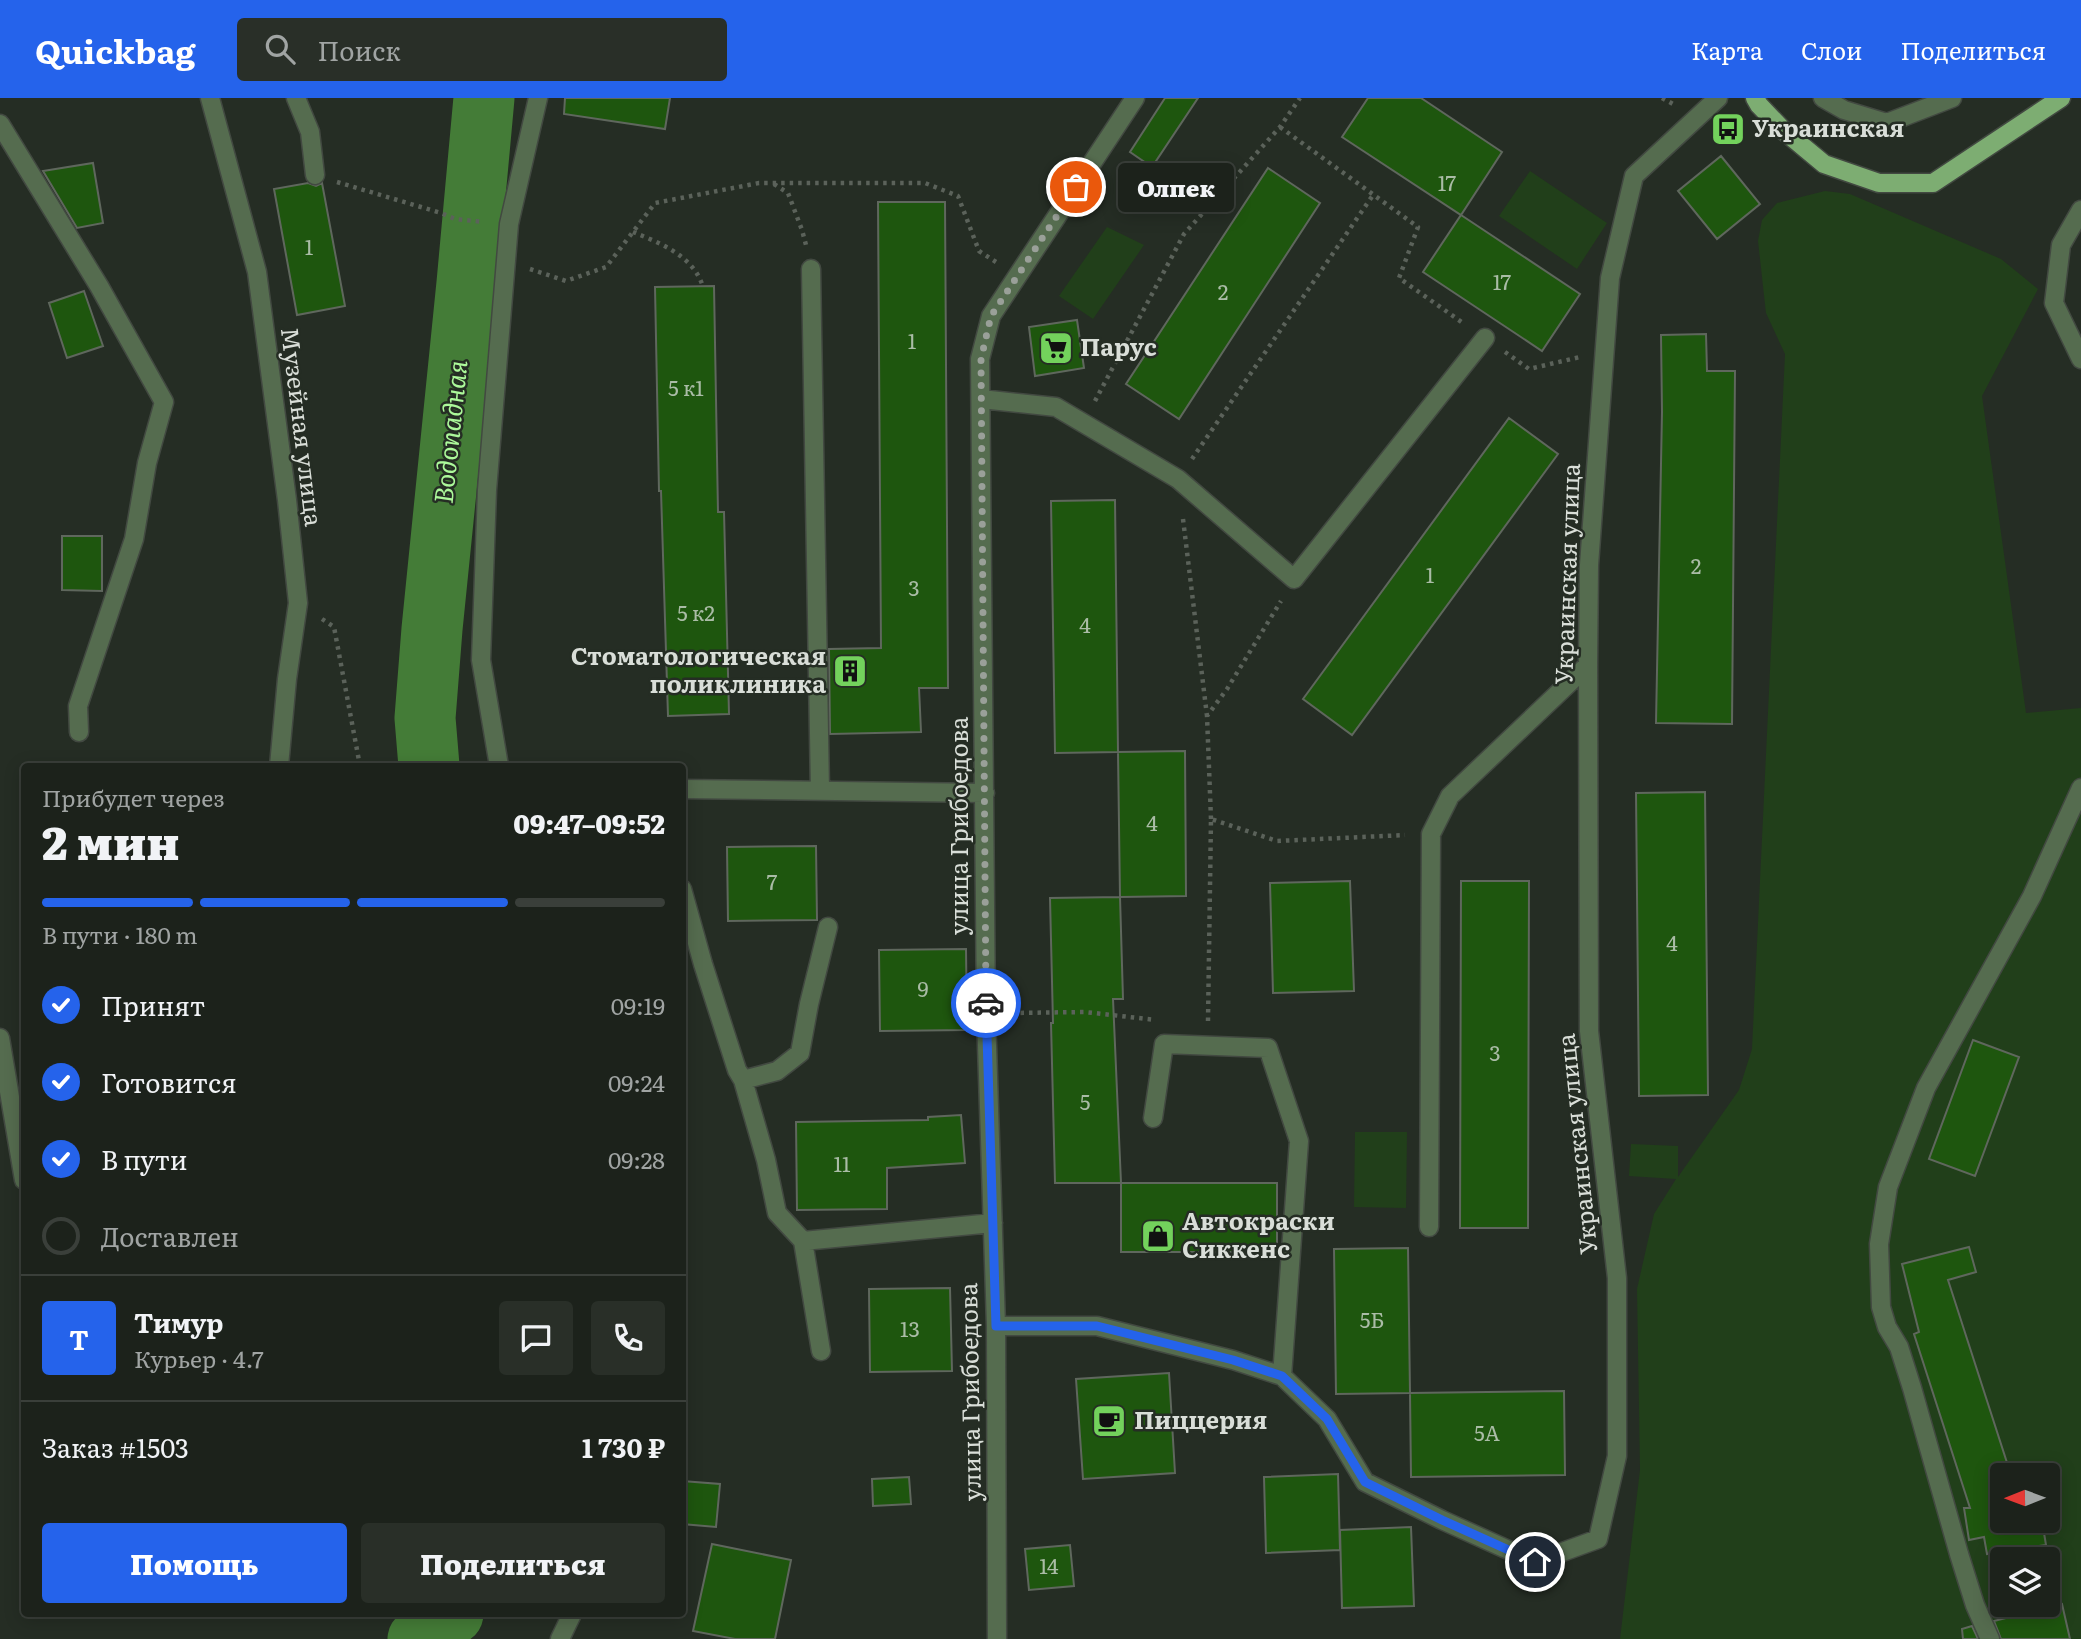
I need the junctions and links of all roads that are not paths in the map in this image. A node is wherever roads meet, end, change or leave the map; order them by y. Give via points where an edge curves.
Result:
1 (210, 98) edge
2 (296, 98) edge
3 (538, 98) edge
4 (1135, 98) edge
5 (1718, 98) edge
6 (1823, 98) edge
7 (1952, 98) edge
8 (2061, 98) edge
9 (1760, 100) edge
10 (0, 124) edge
11 (314, 175) road end
12 (2081, 210) edge
13 (811, 269) road end
14 (1485, 338) road end
15 (2081, 359) edge
16 (981, 399) junction
17 (1587, 665) junction
18 (79, 732) dead end
19 (279, 763) edge
20 (498, 763) edge
21 (2081, 788) edge
22 (686, 789) edge
23 (820, 790) junction
24 (985, 793) junction
25 (686, 903) edge
26 (828, 927) dead end
27 (0, 1038) edge
28 (743, 1080) junction
29 (1153, 1118) dead end
30 (21, 1162) edge
31 (993, 1223) junction
32 (1429, 1227) dead end
33 (803, 1241) junction
34 (996, 1326) junction
35 (821, 1351) dead end
36 (1282, 1376) junction
37 (571, 1617) edge
38 (560, 1639) edge
39 (997, 1639) edge
40 (1990, 1639) edge

1 - 19 street, Музейная улица via 257,272 298,603
2 - 11 street via 310,132
3 - 20 street via 509,224 487,489 481,660
4 - 16 street, улица Грибоедова via 991,316 981,359
5 - 17 street, Украинская улица via 1634,176 1610,278 1589,565
6 - 7 street via 1844,110 1887,123
8 - 9 main road via 1933,183 1879,183 1824,164 1783,130
10 - 18 street via 164,402 146,463 134,539 78,706
12 - 15 street via 2061,245 2054,303
13 - 23 street
14 - 16 street via 1294,579 1178,479 1056,407
16 - 24 street, улица Грибоедова
17 - 32 street via 1450,796 1431,834
17 - 36 street, Украинская улица via 1589,1031 1617,1278 1617,1456 1598,1539 1535,1562 1365,1482 1327,1419
21 - 40 street via 2032,896 1926,1088 1888,1187 1879,1244 1881,1307 1909,1377 1975,1605
22 - 23 street
23 - 24 street
24 - 31 street, улица Грибоедова
25 - 28 street
26 - 28 street via 800,1053 777,1071
27 - 30 street
28 - 33 street via 777,1213
29 - 36 street via 1164,1044 1268,1048 1299,1141
31 - 33 street
31 - 34 street, улица Грибоедова
33 - 35 street
34 - 36 street, Украинская улица via 1097,1326
34 - 39 street, улица Грибоедова
37 - 38 street

